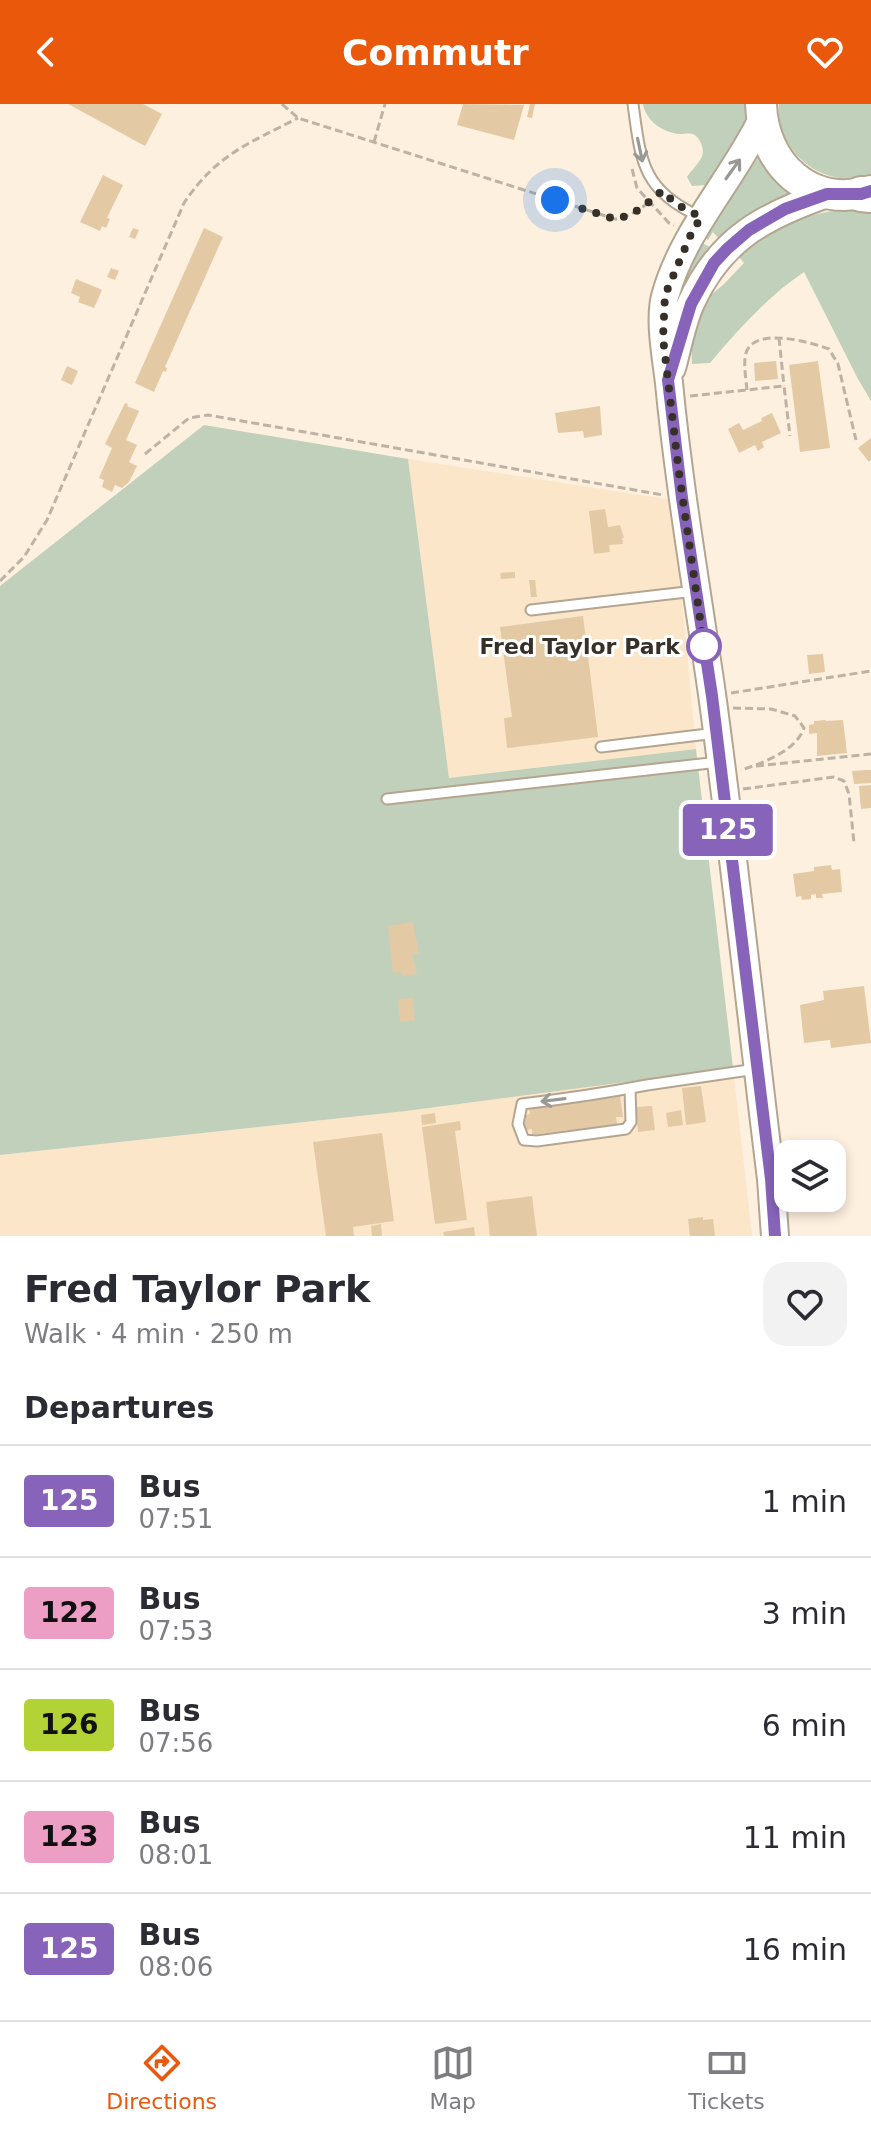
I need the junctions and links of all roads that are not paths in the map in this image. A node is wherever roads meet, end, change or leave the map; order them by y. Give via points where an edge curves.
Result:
1 (633, 104) edge
2 (762, 112) edge
3 (827, 194) junction
4 (868, 194) edge
5 (701, 217) junction
6 (669, 389) junction
7 (696, 591) junction
8 (531, 610) dead end
9 (714, 712) junction
10 (601, 747) dead end
11 (722, 776) junction
12 (387, 799) dead end
13 (757, 1069) junction
14 (630, 1088) junction
15 (775, 1236) edge

1 -> 5 lane via 645,168 676,204
2 - 3 main road via 767,140 784,169
5 -> 2 main road via 751,143
3 - 4 main road
3 - 6 main road via 765,219 714,263 691,304
5 - 6 main road via 665,295
6 - 7 main road
7 - 8 lane
7 - 9 main road
9 - 10 lane
9 - 11 main road
11 - 12 lane
11 - 13 main road
13 - 14 lane
13 - 15 main road
14 -> 14 lane via 522,1104 518,1124 524,1140 626,1129 631,1122

